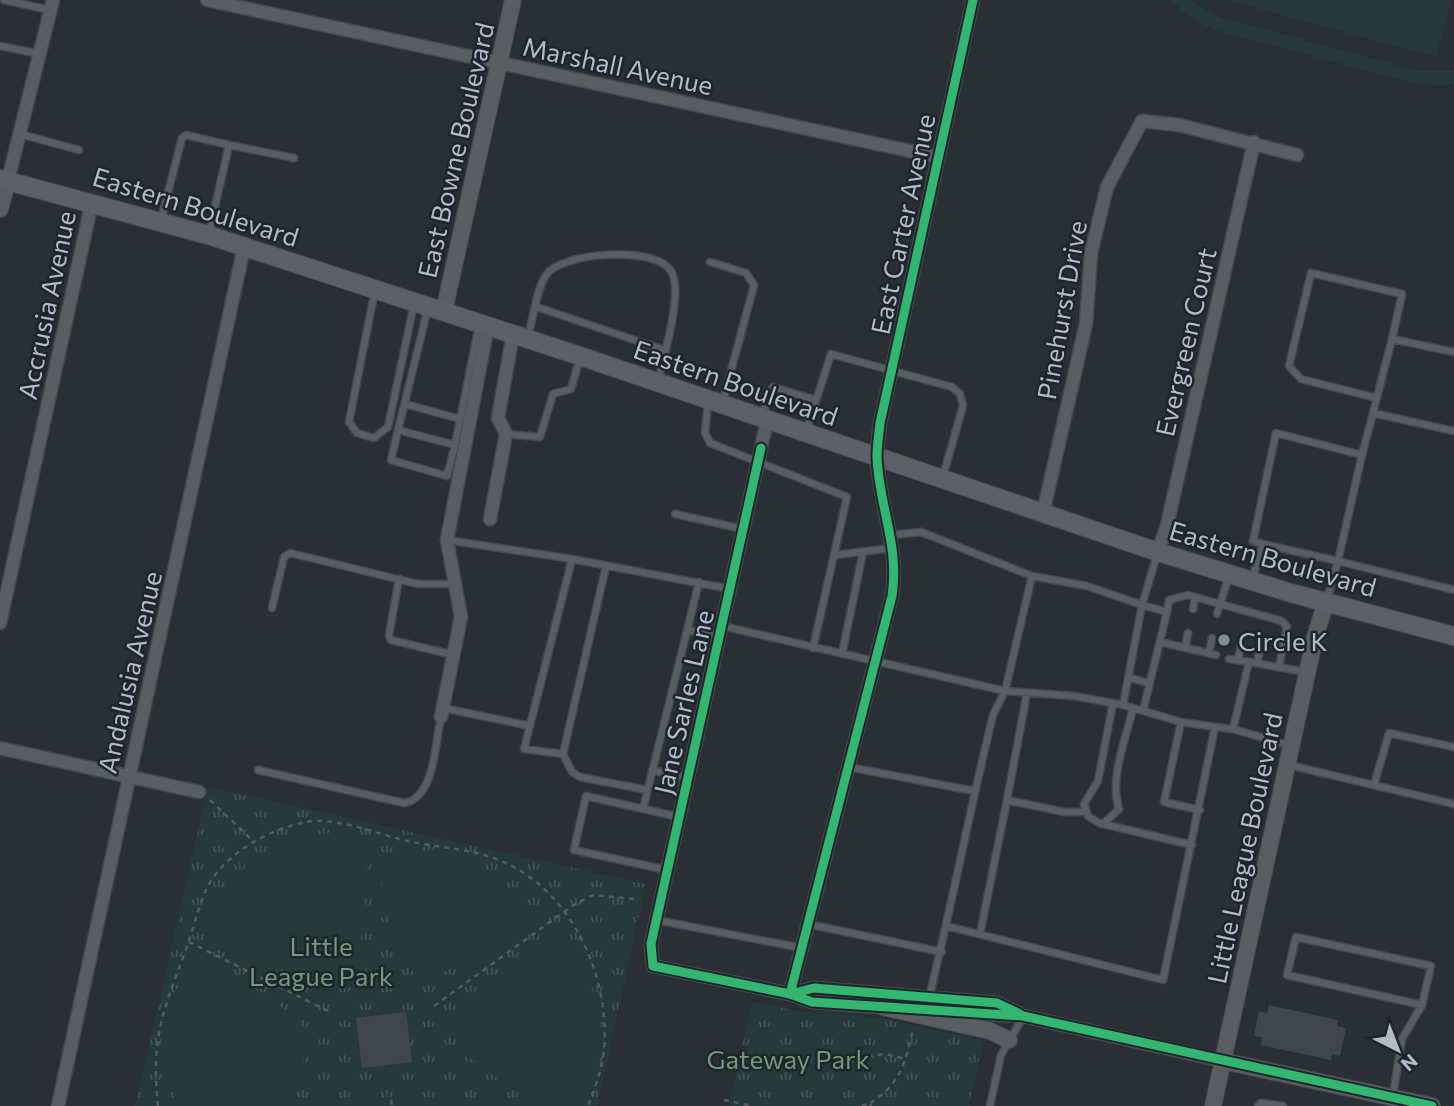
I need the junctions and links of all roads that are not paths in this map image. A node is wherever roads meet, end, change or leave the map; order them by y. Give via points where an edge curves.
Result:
1 (4, 0) edge
2 (206, 0) edge
3 (513, 0) edge
4 (973, 0) edge
5 (26, 2) edge
6 (51, 5) edge
7 (0, 46) edge
8 (40, 54) junction
9 (499, 63) junction
10 (20, 134) junction
11 (1254, 142) junction
12 (229, 145) junction
13 (79, 150) dead end
14 (1297, 155) dead end
15 (938, 157) junction
16 (294, 158) dead end
17 (4, 180) edge
18 (92, 202) junction
19 (0, 209) edge
20 (160, 221) junction
21 (208, 235) junction
22 (244, 247) junction
23 (710, 262) dead end
24 (376, 288) junction
25 (429, 306) junction
26 (537, 307) junction
27 (484, 324) junction
28 (521, 336) junction
29 (1392, 339) junction
30 (664, 350) junction
31 (1454, 352) edge
32 (580, 356) junction
33 (891, 370) junction
34 (658, 383) junction
35 (1377, 398) junction
36 (816, 400) junction
37 (715, 403) junction
38 (405, 404) junction
39 (1373, 414) junction
40 (460, 419) junction
41 (764, 420) junction
42 (398, 430) junction
43 (1454, 431) edge
44 (506, 433) junction
45 (805, 434) junction
46 (455, 445) junction
47 (1362, 455) junction
48 (877, 457) junction
49 (757, 463) junction
50 (943, 478) junction
51 (1043, 513) junction
52 (674, 514) dead end
53 (490, 519) dead end
54 (743, 529) junction
55 (447, 540) junction
56 (891, 542) junction
57 (1263, 544) junction
58 (863, 552) junction
59 (1158, 552) junction
60 (836, 555) junction
61 (572, 559) junction
62 (1338, 561) junction
63 (606, 566) junction
64 (1229, 574) junction
65 (1032, 576) junction
66 (399, 579) junction
67 (1251, 581) junction
68 (699, 582) junction
69 (455, 584) junction
70 (730, 589) junction
71 (1454, 590) edge
72 (1195, 597) junction
73 (1326, 602) junction
74 (1220, 604) junction
75 (1142, 605) junction
76 (272, 608) dead end
77 (1193, 609) dead end
78 (1167, 612) junction
79 (1247, 612) junction
80 (1217, 614) dead end
81 (1266, 617) junction
82 (1246, 621) dead end
83 (0, 623) edge
84 (1264, 625) dead end
85 (688, 630) junction
86 (721, 632) junction
87 (1188, 634) dead end
88 (1454, 636) edge
89 (1212, 638) dead end
90 (1160, 642) junction
91 (1241, 645) dead end
92 (813, 648) junction
93 (1185, 648) junction
94 (1260, 649) dead end
95 (842, 653) junction
96 (454, 655) junction
97 (1229, 659) dead end
98 (1238, 660) junction
99 (875, 662) junction
100 (1253, 662) junction
101 (1279, 667) junction
102 (1308, 672) junction
103 (1128, 677) junction
104 (1148, 683) junction
105 (1006, 691) junction
106 (1027, 693) junction
107 (1113, 703) junction
108 (1122, 705) junction
109 (1133, 708) junction
110 (442, 712) junction
111 (1143, 712) junction
112 (1181, 722) junction
113 (530, 726) junction
114 (1215, 727) junction
115 (1233, 729) junction
116 (1291, 746) junction
117 (1454, 747) edge
118 (0, 748) edge
119 (563, 754) junction
120 (1287, 764) junction
121 (847, 767) junction
122 (258, 770) dead end
123 (652, 770) junction
124 (129, 777) junction
125 (687, 778) junction
126 (1374, 785) junction
127 (648, 790) junction
128 (974, 791) junction
129 (199, 792) road end
130 (1007, 800) junction
131 (1454, 804) edge
132 (643, 809) junction
133 (1200, 810) junction
134 (1086, 812) junction
135 (679, 817) junction
136 (1103, 824) junction
137 (1192, 845) junction
138 (667, 870) junction
139 (656, 920) junction
140 (808, 924) junction
141 (946, 926) junction
142 (980, 934) junction
143 (802, 948) junction
144 (942, 952) junction
145 (790, 994) junction
146 (929, 997) junction
147 (1422, 1006) junction
148 (883, 1007) junction
149 (928, 1011) junction
150 (1023, 1016) junction
151 (1009, 1040) junction
152 (1223, 1061) junction
153 (1392, 1097) junction
154 (58, 1106) edge
155 (990, 1106) edge
156 (1213, 1106) edge
157 (1258, 1106) edge
158 (1283, 1106) edge
159 (1427, 1106) edge

1 - 5 lane
2 - 9 street, Marshall Avenue
3 - 9 street, East Bowne Boulevard
4 - 15 street, East Carter Avenue
5 - 6 lane
6 - 8 street
7 - 8 lane
8 - 10 street
9 - 15 street, Marshall Avenue
9 - 25 street, East Bowne Boulevard
10 - 13 lane
10 - 17 street
11 - 14 street
11 - 51 street, Pinehurst Drive via 1142,121 1107,187 1091,253 1086,324
11 - 59 street, Evergreen Court
12 - 16 lane
12 - 20 lane via 186,135 182,138
12 - 21 lane
15 - 33 street, East Carter Avenue
17 - 18 main road, Eastern Boulevard
17 - 19 street
18 - 20 main road, Eastern Boulevard
18 - 83 street, Accrusia Avenue
20 - 21 main road, Eastern Boulevard
21 - 22 main road, Eastern Boulevard
22 - 24 main road, Eastern Boulevard
22 - 124 street, Andalusia Avenue
23 - 37 lane via 746,273 754,285
24 - 25 main road, Eastern Boulevard
24 - 25 lane via 349,422 357,433 374,438 387,427
25 - 27 main road, Eastern Boulevard
25 - 38 lane
26 - 28 lane
26 - 30 lane
26 - 30 lane via 545,276 554,267 571,260 642,256 664,264 671,272 674,303
27 - 28 main road, Eastern Boulevard
27 - 40 lane
27 - 55 street
28 - 32 main road, Eastern Boulevard
28 - 44 street via 498,418
29 - 31 lane
29 - 35 lane
29 - 35 lane via 1402,294 1311,273 1289,366 1301,379
30 - 34 lane
32 - 34 main road, Eastern Boulevard
32 - 44 lane via 571,389 553,394 540,437
33 - 36 lane via 831,354
33 - 48 street, East Carter Avenue
33 - 50 lane via 952,387 960,394 963,406
34 - 37 main road, Eastern Boulevard
35 - 39 lane
36 - 41 lane via 773,387
36 - 45 lane
37 - 41 main road, Eastern Boulevard
37 - 49 lane via 706,439
38 - 40 lane
38 - 42 lane
39 - 43 lane
39 - 47 lane
40 - 46 lane
41 - 45 main road, Eastern Boulevard
41 - 49 street, Jane Sarles Lane
42 - 46 lane
42 - 46 lane via 391,460 447,476
44 - 53 street
45 - 48 main road, Eastern Boulevard
47 - 57 lane via 1276,433 1253,541
47 - 62 lane
48 - 50 main road, Eastern Boulevard
48 - 56 street, East Carter Avenue
49 - 54 street, Jane Sarles Lane
49 - 60 lane via 847,497
50 - 51 main road, Eastern Boulevard
51 - 59 main road, Eastern Boulevard
52 - 54 lane
54 - 70 street, Jane Sarles Lane
55 - 61 lane
55 - 69 street
56 - 58 lane
56 - 65 lane via 921,532
56 - 99 street, East Carter Avenue via 892,596
57 - 62 lane
57 - 67 lane
58 - 60 lane
58 - 95 lane
59 - 64 main road, Eastern Boulevard
59 - 75 lane
60 - 92 lane
61 - 63 lane
61 - 113 lane
62 - 71 lane
62 - 73 lane
63 - 68 lane
63 - 119 lane
64 - 67 main road, Eastern Boulevard
64 - 74 lane
65 - 75 lane via 1087,586
65 - 105 lane
66 - 69 lane
66 - 76 lane via 290,552 284,557
66 - 96 lane via 391,640
67 - 73 main road, Eastern Boulevard
68 - 70 lane
68 - 85 lane
69 - 96 street via 461,617
70 - 86 street, Jane Sarles Lane
72 - 74 lane
72 - 77 lane
72 - 78 lane via 1169,600
73 - 88 main road, Eastern Boulevard
73 - 102 street, Little League Boulevard
74 - 79 lane
74 - 80 lane
75 - 78 lane
75 - 103 lane
78 - 90 lane
79 - 81 lane
79 - 82 lane
81 - 84 lane
81 - 101 lane via 1287,626
85 - 86 lane
85 - 123 lane
86 - 92 lane
86 - 125 street, Jane Sarles Lane
87 - 93 lane
89 - 93 lane via 1212,654
90 - 93 lane
90 - 104 lane
91 - 98 lane
92 - 95 lane
94 - 100 lane
95 - 99 lane
96 - 110 street
97 - 98 lane
98 - 100 lane
99 - 105 lane
99 - 121 street, East Carter Avenue
100 - 101 lane
100 - 115 lane
101 - 102 lane
102 - 116 street, Little League Boulevard
103 - 104 lane
103 - 108 lane
104 - 111 lane
105 - 106 lane
105 - 128 lane via 993,715
106 - 107 lane
106 - 130 lane
107 - 108 lane
107 - 134 lane via 1098,781 1084,804
108 - 109 lane
109 - 111 lane
109 - 136 lane via 1115,781 1119,809
110 - 113 lane
110 - 122 lane via 426,788 413,801 404,803
111 - 112 lane
112 - 114 lane
112 - 133 lane via 1164,802
113 - 119 lane via 524,749
114 - 115 lane
114 - 133 lane
115 - 116 lane
116 - 120 street, Little League Boulevard
117 - 126 lane via 1389,733
118 - 124 street
119 - 127 lane via 580,777
120 - 126 lane
120 - 152 street, Little League Boulevard
121 - 128 lane
121 - 140 street, East Carter Avenue
123 - 125 lane
123 - 127 lane
124 - 129 street
124 - 154 street, Andalusia Avenue
125 - 135 street, Jane Sarles Lane
126 - 131 lane
127 - 132 lane
128 - 141 lane
130 - 134 lane
130 - 142 lane
132 - 135 lane
132 - 138 lane via 586,796 574,850
133 - 137 lane
134 - 136 lane
135 - 138 street, Jane Sarles Lane
136 - 137 lane
137 - 142 lane via 1163,980
138 - 139 street, Jane Sarles Lane
139 - 143 lane
139 - 145 street, Jane Sarles Lane via 653,966
140 - 143 street, East Carter Avenue
140 - 144 lane
141 - 142 lane
141 - 144 lane
143 - 145 street, East Carter Avenue
144 - 146 lane
145 - 146 street via 814,988
145 - 148 street via 812,1002
146 - 149 lane
146 - 150 street via 997,1003
147 - 147 lane via 1287,975 1296,937 1431,966
147 - 153 lane via 1402,1039
148 - 149 street
148 - 151 street via 990,1031
149 - 150 street
150 - 151 lane
150 - 152 street
151 - 155 lane via 1001,1055
152 - 153 street
152 - 156 street, Little League Boulevard
153 - 159 street
157 - 158 lane

